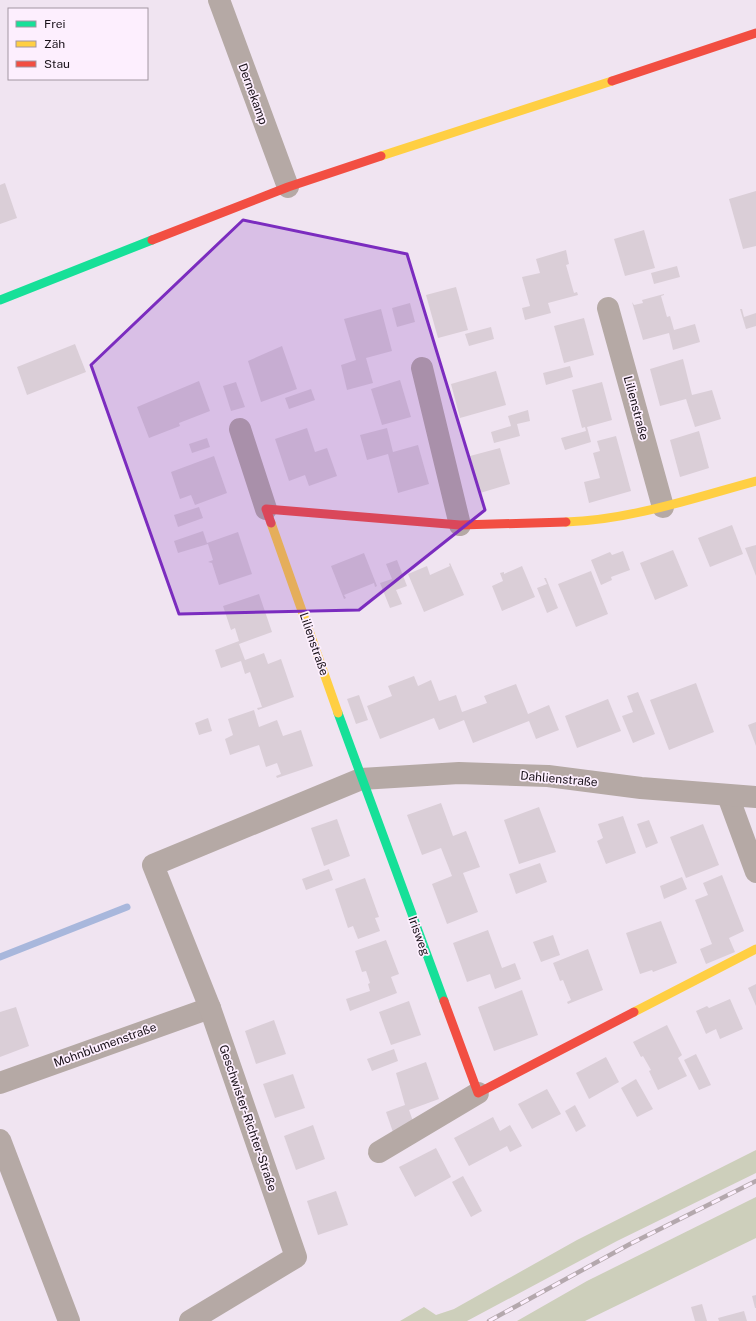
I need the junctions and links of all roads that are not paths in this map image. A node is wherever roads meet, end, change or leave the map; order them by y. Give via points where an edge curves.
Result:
1 (219, 0) edge
2 (756, 33) edge
3 (288, 187) junction
4 (0, 300) edge
5 (608, 308) dead end
6 (422, 368) dead end
7 (240, 429) dead end
8 (756, 481) edge
9 (663, 507) junction
10 (266, 509) junction
11 (460, 525) junction
12 (361, 779) junction
13 (728, 796) junction
14 (756, 797) edge
15 (153, 865) joint
16 (756, 872) edge
17 (756, 949) edge
18 (210, 1008) junction
19 (0, 1083) edge
20 (478, 1093) junction
21 (0, 1140) edge
22 (379, 1152) dead end
23 (69, 1321) edge
24 (190, 1321) edge

1 - 3 street, Dernekamp
2 - 3 street
3 - 4 street
5 - 9 street, Lilienstraße
6 - 11 street
7 - 10 street, Lilienstraße
8 - 9 street
9 - 11 street via 590,522
10 - 11 street
10 - 12 street, Lilienstraße
12 - 13 street, Dahlienstraße via 459,773 548,776
12 - 15 street, Dahlienstraße
12 - 20 street, Irisweg
13 - 14 street, Dahlienstraße
13 - 16 street
15 - 18 street, Geschwister-Richter-Straße
17 - 20 street
18 - 19 street, Mohnblumenstraße
18 - 24 street, Geschwister-Richter-Straße via 296,1257
20 - 22 street
21 - 23 street

